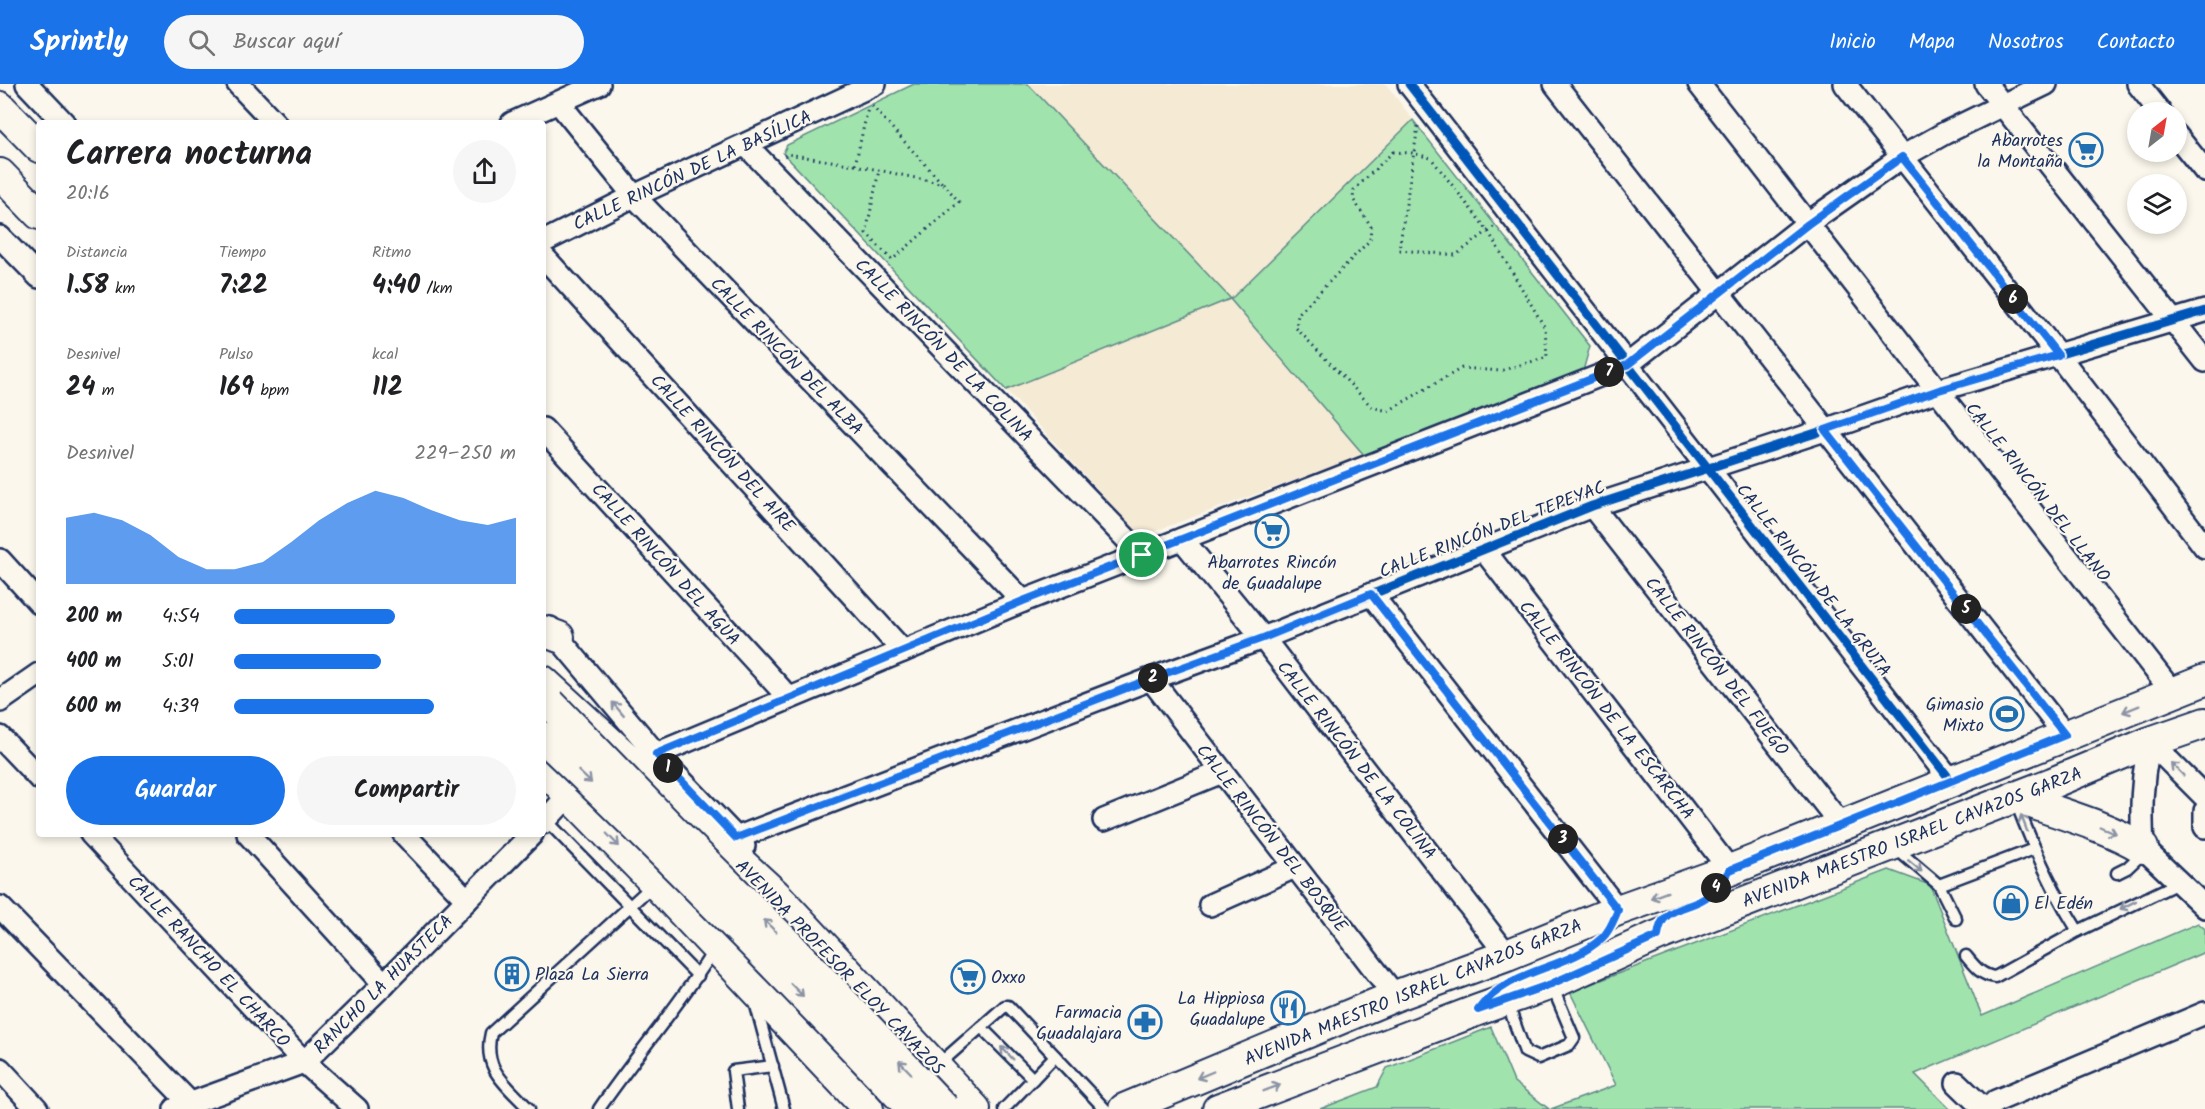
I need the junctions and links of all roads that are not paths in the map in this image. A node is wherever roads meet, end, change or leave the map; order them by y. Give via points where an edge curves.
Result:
1 (27, 84) edge
2 (238, 84) edge
3 (599, 84) edge
4 (875, 84) edge
5 (1409, 84) edge
6 (1555, 84) edge
7 (1699, 84) edge
8 (1845, 84) edge
9 (1986, 84) edge
10 (2046, 84) edge
11 (2138, 84) edge
12 (2152, 102) edge
13 (559, 104) junction
14 (2002, 105) junction
15 (0, 106) edge
16 (61, 120) edge
17 (272, 120) edge
18 (519, 120) edge
19 (36, 144) edge
20 (746, 145) junction
21 (2187, 149) edge
22 (1902, 157) junction
23 (2205, 171) edge
24 (0, 174) edge
25 (0, 195) edge
26 (634, 196) junction
27 (36, 211) edge
28 (36, 221) edge
29 (1808, 224) junction
30 (0, 237) edge
31 (546, 240) edge
32 (546, 259) edge
33 (36, 274) edge
34 (1720, 293) junction
35 (2205, 311) edge
36 (2173, 320) junction
37 (2058, 355) junction
38 (2205, 361) edge
39 (1627, 365) junction
40 (1939, 390) junction
41 (1825, 430) junction
42 (546, 432) edge
43 (1706, 468) junction
44 (1592, 506) junction
45 (1182, 539) junction
46 (2205, 547) edge
47 (1484, 550) junction
48 (1142, 555) junction
49 (0, 560) edge
50 (1371, 594) junction
51 (36, 600) edge
52 (1023, 601) junction
53 (548, 630) edge
54 (1263, 638) junction
55 (903, 651) junction
56 (36, 676) edge
57 (1150, 679) junction
58 (2205, 680) edge
59 (2205, 688) edge
60 (2173, 693) junction
61 (546, 694) edge
62 (546, 694) edge
63 (789, 698) junction
64 (0, 701) edge
65 (2205, 723) edge
66 (2065, 735) junction
67 (0, 737) edge
68 (546, 740) edge
69 (2150, 742) junction
70 (656, 754) junction
71 (546, 771) edge
72 (1222, 772) junction
73 (36, 775) edge
74 (1952, 782) junction
75 (569, 795) junction
76 (2205, 796) edge
77 (2014, 797) junction
78 (2205, 811) edge
79 (546, 819) edge
80 (1104, 820) dead end
81 (1842, 826) junction
82 (2205, 827) edge
83 (546, 829) edge
84 (94, 837) edge
85 (251, 837) edge
86 (407, 837) edge
87 (528, 837) edge
88 (736, 838) junction
89 (1892, 845) junction
90 (2034, 849) junction
91 (2144, 849) junction
92 (1295, 867) junction
93 (1730, 870) junction
94 (2117, 873) dead end
95 (2180, 882) junction
96 (655, 883) junction
97 (1939, 885) junction
98 (467, 900) junction
99 (1210, 905) dead end
100 (0, 906) edge
101 (630, 906) junction
102 (2205, 907) edge
103 (1618, 910) junction
104 (1956, 919) dead end
105 (2078, 931) junction
106 (1658, 936) junction
107 (715, 948) junction
108 (1507, 955) junction
109 (1966, 956) dead end
110 (843, 966) junction
111 (698, 976) junction
112 (384, 984) junction
113 (1551, 984) junction
114 (751, 987) junction
115 (1395, 996) junction
116 (1507, 1001) junction
117 (1478, 1010) junction
118 (2205, 1013) edge
119 (787, 1023) junction
120 (898, 1025) junction
121 (981, 1027) junction
122 (1055, 1056) junction
123 (304, 1062) junction
124 (773, 1066) junction
125 (936, 1067) junction
126 (0, 1069) edge
127 (833, 1072) junction
128 (1033, 1079) junction
129 (1957, 1083) dead end
130 (182, 1106) edge
131 (1229, 1106) edge
132 (37, 1109) edge
133 (357, 1109) edge
134 (529, 1109) edge
135 (599, 1109) edge
136 (738, 1109) edge
137 (784, 1109) edge
138 (868, 1109) edge
139 (912, 1109) edge
140 (945, 1109) edge
141 (975, 1109) edge
142 (1004, 1109) edge
143 (1105, 1109) edge
144 (1124, 1109) edge
145 (1985, 1109) edge

1 - 16 street
2 - 17 street
3 - 13 street
4 - 20 street, CALLE RINCÓN DE LA BASÍLICA
5 - 39 street, CALLE RINCÓN DE LA GRUTA
6 - 34 street
7 - 29 street, CALLE RINCÓN DEL LLANO
8 - 22 street
9 - 14 street
10 - 14 street
11 - 12 street
13 - 18 street
13 - 26 street, CALLE RINCÓN DEL ALBA
14 - 22 street
14 - 36 street
15 - 19 main road
20 - 26 street, CALLE RINCÓN DE LA BASÍLICA
20 - 48 street, CALLE RINCÓN DE LA COLINA
21 - 23 street
22 - 29 street
22 - 37 street
24 - 27 main road
25 - 28 main road
26 - 31 street, CALLE RINCÓN DE LA BASÍLICA
26 - 52 street, CALLE RINCÓN DEL ALBA
29 - 34 street
29 - 40 street, CALLE RINCÓN DEL LLANO
30 - 33 street
32 - 55 street, CALLE RINCÓN DEL AIRE
34 - 39 street
34 - 41 street
35 - 36 street, CALLE RINCÓN DEL TEPEYAC
36 - 37 street, CALLE RINCÓN DEL TEPEYAC
36 - 38 street
37 - 40 street, CALLE RINCÓN DEL TEPEYAC
37 - 46 street
39 - 43 street, CALLE RINCÓN DE LA GRUTA
39 - 45 street
40 - 41 street, CALLE RINCÓN DEL TEPEYAC
40 - 60 street, CALLE RINCÓN DEL LLANO
41 - 43 street, CALLE RINCÓN DEL TEPEYAC
41 - 66 street
42 - 63 street, CALLE RINCÓN DEL AGUA
43 - 44 street, CALLE RINCÓN DEL TEPEYAC
43 - 74 street, CALLE RINCÓN DE LA GRUTA
44 - 47 street, CALLE RINCÓN DEL TEPEYAC
44 - 81 street, CALLE RINCÓN DEL FUEGO
45 - 48 street
45 - 54 street, CALLE RINCÓN DE LA COLINA
47 - 50 street, CALLE RINCÓN DEL TEPEYAC
47 - 93 street, CALLE RINCÓN DE LA ESCARCHA
48 - 52 street
49 - 51 street
50 - 54 street, CALLE RINCÓN DEL TEPEYAC
50 - 103 street
52 - 55 street
70 -> 53 street
54 - 57 street, CALLE RINCÓN DEL TEPEYAC
54 - 108 street, CALLE RINCÓN DE LA COLINA
55 - 63 street
56 - 64 street
57 - 72 street, CALLE RINCÓN DEL BOSQUE
57 - 88 street, CALLE RINCÓN DEL TEPEYAC
58 - 60 main road, AVENIDA MAESTRO ISRAEL CAVAZOS GARZA
59 - 69 main road
60 -> 66 main road, AVENIDA MAESTRO ISRAEL CAVAZOS GARZA
61 - 110 main road, AVENIDA PROFESOR ELOY CAVAZOS via 775,894
140 -> 62 main road, AVENIDA PROFESOR ELOY CAVAZOS, bridge
63 - 70 street
65 - 69 main road, AVENIDA MAESTRO ISRAEL CAVAZOS GARZA
66 - 69 main road via 2112,743
66 - 74 main road, AVENIDA MAESTRO ISRAEL CAVAZOS GARZA
67 - 73 street
68 -> 139 main road, bridge
76 -> 69 street
69 - 77 main road, AVENIDA MAESTRO ISRAEL CAVAZOS GARZA
69 - 91 street via 2141,798
70 - 88 street
71 - 75 main road
72 - 80 street
72 - 92 street, CALLE RINCÓN DEL BOSQUE
74 - 81 main road, AVENIDA MAESTRO ISRAEL CAVAZOS GARZA
75 - 79 street, RANCHO LA HUASTECA
75 -> 96 main road
77 - 89 main road, AVENIDA MAESTRO ISRAEL CAVAZOS GARZA
90 -> 77 lane
77 -> 91 main road via 2116,832
78 - 82 street
81 - 93 main road, AVENIDA MAESTRO ISRAEL CAVAZOS GARZA
83 - 101 lane
84 - 123 street, CALLE RANCHO EL CHARCO
85 - 112 street
86 - 98 street
87 - 98 street, RANCHO LA HUASTECA
88 - 110 street via 793,897
89 -> 97 lane
89 - 106 main road, AVENIDA MAESTRO ISRAEL CAVAZOS GARZA
90 - 97 lane
90 - 105 lane via 2057,899
91 - 94 lane
91 - 95 street
92 - 99 street
92 - 115 street, CALLE RINCÓN DEL BOSQUE
93 -> 103 main road, AVENIDA MAESTRO ISRAEL CAVAZOS GARZA
93 - 106 main road via 1704,899 1662,919
95 - 102 street
95 -> 105 lane
96 - 101 lane
96 - 107 main road
97 - 104 lane
98 - 112 street, RANCHO LA HUASTECA
100 - 130 street
101 - 111 lane
101 - 134 lane via 492,1033 492,1069
103 - 108 main road, AVENIDA MAESTRO ISRAEL CAVAZOS GARZA
103 - 117 main road via 1601,939 1501,986
105 - 109 lane via 1995,977 1978,971
106 - 113 main road, AVENIDA MAESTRO ISRAEL CAVAZOS GARZA
107 - 111 lane
107 - 114 main road
108 - 115 main road, AVENIDA MAESTRO ISRAEL CAVAZOS GARZA
110 - 119 main road via 855,1002 843,1022 819,1033
110 - 120 main road, AVENIDA PROFESOR ELOY CAVAZOS
111 - 135 lane
112 - 123 street, RANCHO LA HUASTECA
113 - 116 main road, AVENIDA MAESTRO ISRAEL CAVAZOS GARZA
113 - 116 lane via 1574,1038 1569,1045 1538,1058 1525,1053
114 - 119 main road
114 - 124 lane
115 -> 144 main road, AVENIDA MAESTRO ISRAEL CAVAZOS GARZA
116 - 117 main road, AVENIDA MAESTRO ISRAEL CAVAZOS GARZA
131 -> 117 main road, AVENIDA MAESTRO ISRAEL CAVAZOS GARZA
118 - 145 street
119 - 127 main road
120 - 125 main road, AVENIDA PROFESOR ELOY CAVAZOS
120 - 127 main road via 858,1026 839,1047
121 - 122 lane via 1008,1006
121 - 125 lane
128 -> 121 lane
122 - 128 lane
122 - 143 lane
123 - 130 street, RANCHO LA HUASTECA
123 - 133 street, CALLE RANCHO EL CHARCO
124 - 136 lane via 733,1071
124 - 137 lane
125 - 141 main road, AVENIDA PROFESOR ELOY CAVAZOS
126 - 132 street
127 - 138 main road
128 - 142 lane
129 - 145 street

